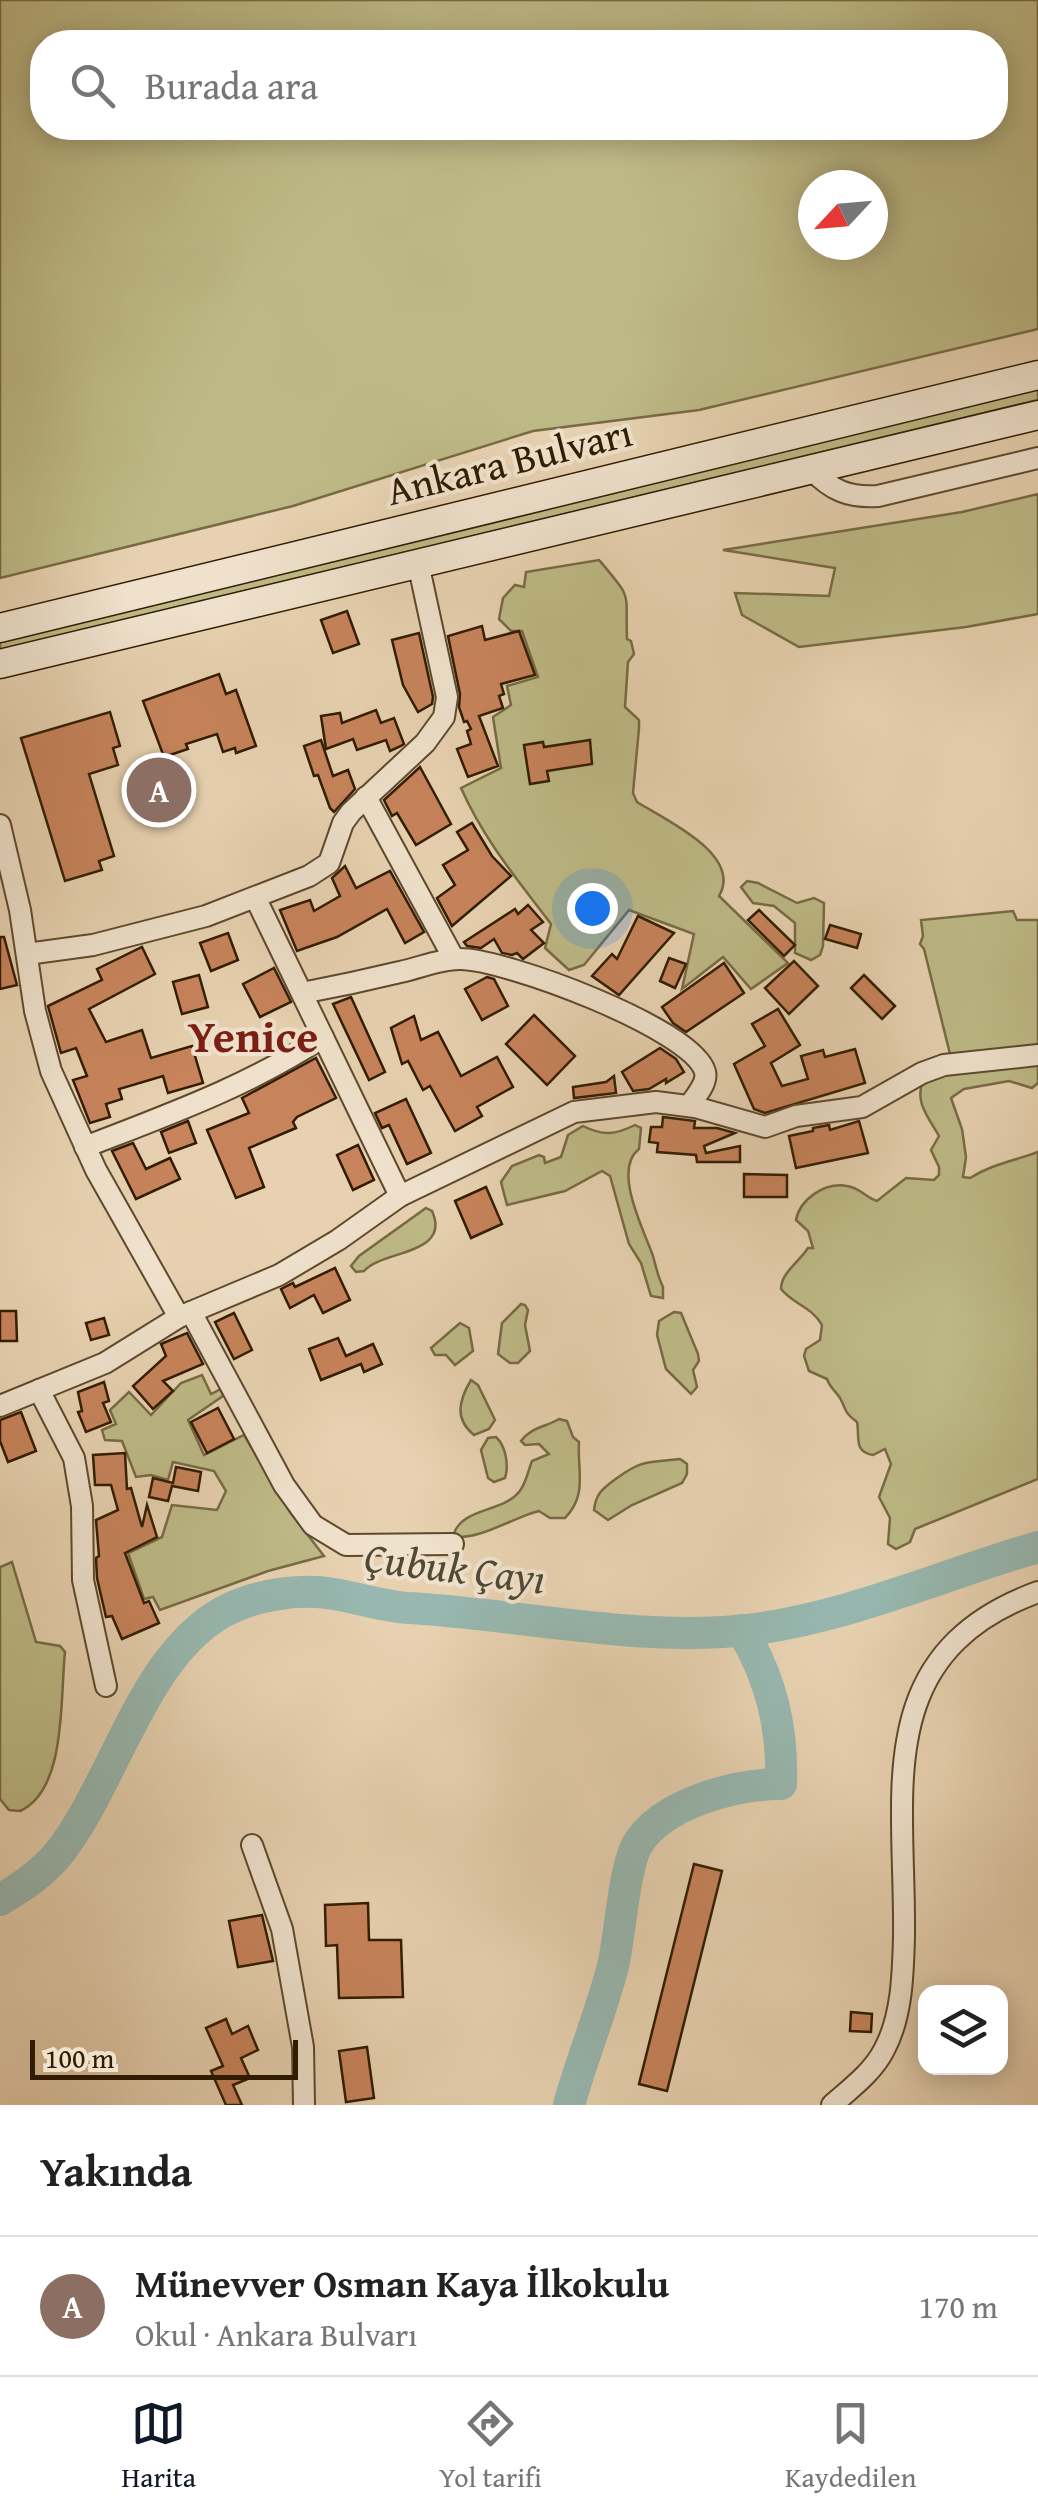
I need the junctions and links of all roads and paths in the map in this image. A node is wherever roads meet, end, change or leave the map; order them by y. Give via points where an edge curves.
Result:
1 (1038, 376) edge
2 (1038, 415) edge
3 (1038, 458) edge
4 (811, 469) junction
5 (418, 563) junction
6 (0, 628) edge
7 (0, 664) edge
8 (366, 797) junction
9 (0, 825) edge
10 (256, 899) junction
11 (27, 954) junction
12 (454, 959) junction
13 (302, 993) junction
14 (323, 1036) junction
15 (1038, 1055) edge
16 (689, 1106) junction
17 (84, 1147) junction
18 (400, 1196) junction
19 (185, 1314) junction
20 (39, 1390) junction
21 (0, 1406) edge
22 (453, 1544) dead end
23 (1038, 1592) edge
24 (106, 1686) dead end
25 (252, 1845) dead end
26 (304, 2105) edge
27 (832, 2105) edge

1 - 6 main road, Ankara Bulvarı
2 - 4 main road, Ankara Bulvarı
3 - 4 street via 859,497 837,492
4 - 5 main road, Ankara Bulvarı
5 - 7 main road, Ankara Bulvarı
5 - 8 street via 447,707 437,730
8 - 10 street via 343,822 329,862
8 - 12 street
9 - 11 street
10 - 11 street via 125,938
10 - 13 street
11 - 17 street via 51,1072
12 - 13 street
12 - 16 street via 572,988 683,1047 705,1071
13 - 14 street
14 - 17 street via 233,1089
14 - 18 street
15 - 16 street via 933,1068 862,1107 765,1127
16 - 18 street via 627,1103 574,1112
17 - 19 street
18 - 19 street via 296,1266
19 - 20 street via 121,1355
19 - 22 street via 313,1525 346,1545
20 - 21 street
20 - 24 street via 74,1458 83,1580
23 - 27 street via 966,1630 934,1666 912,1713 902,1802 904,1954 894,2023 874,2066
25 - 26 street via 282,1929 302,2047

